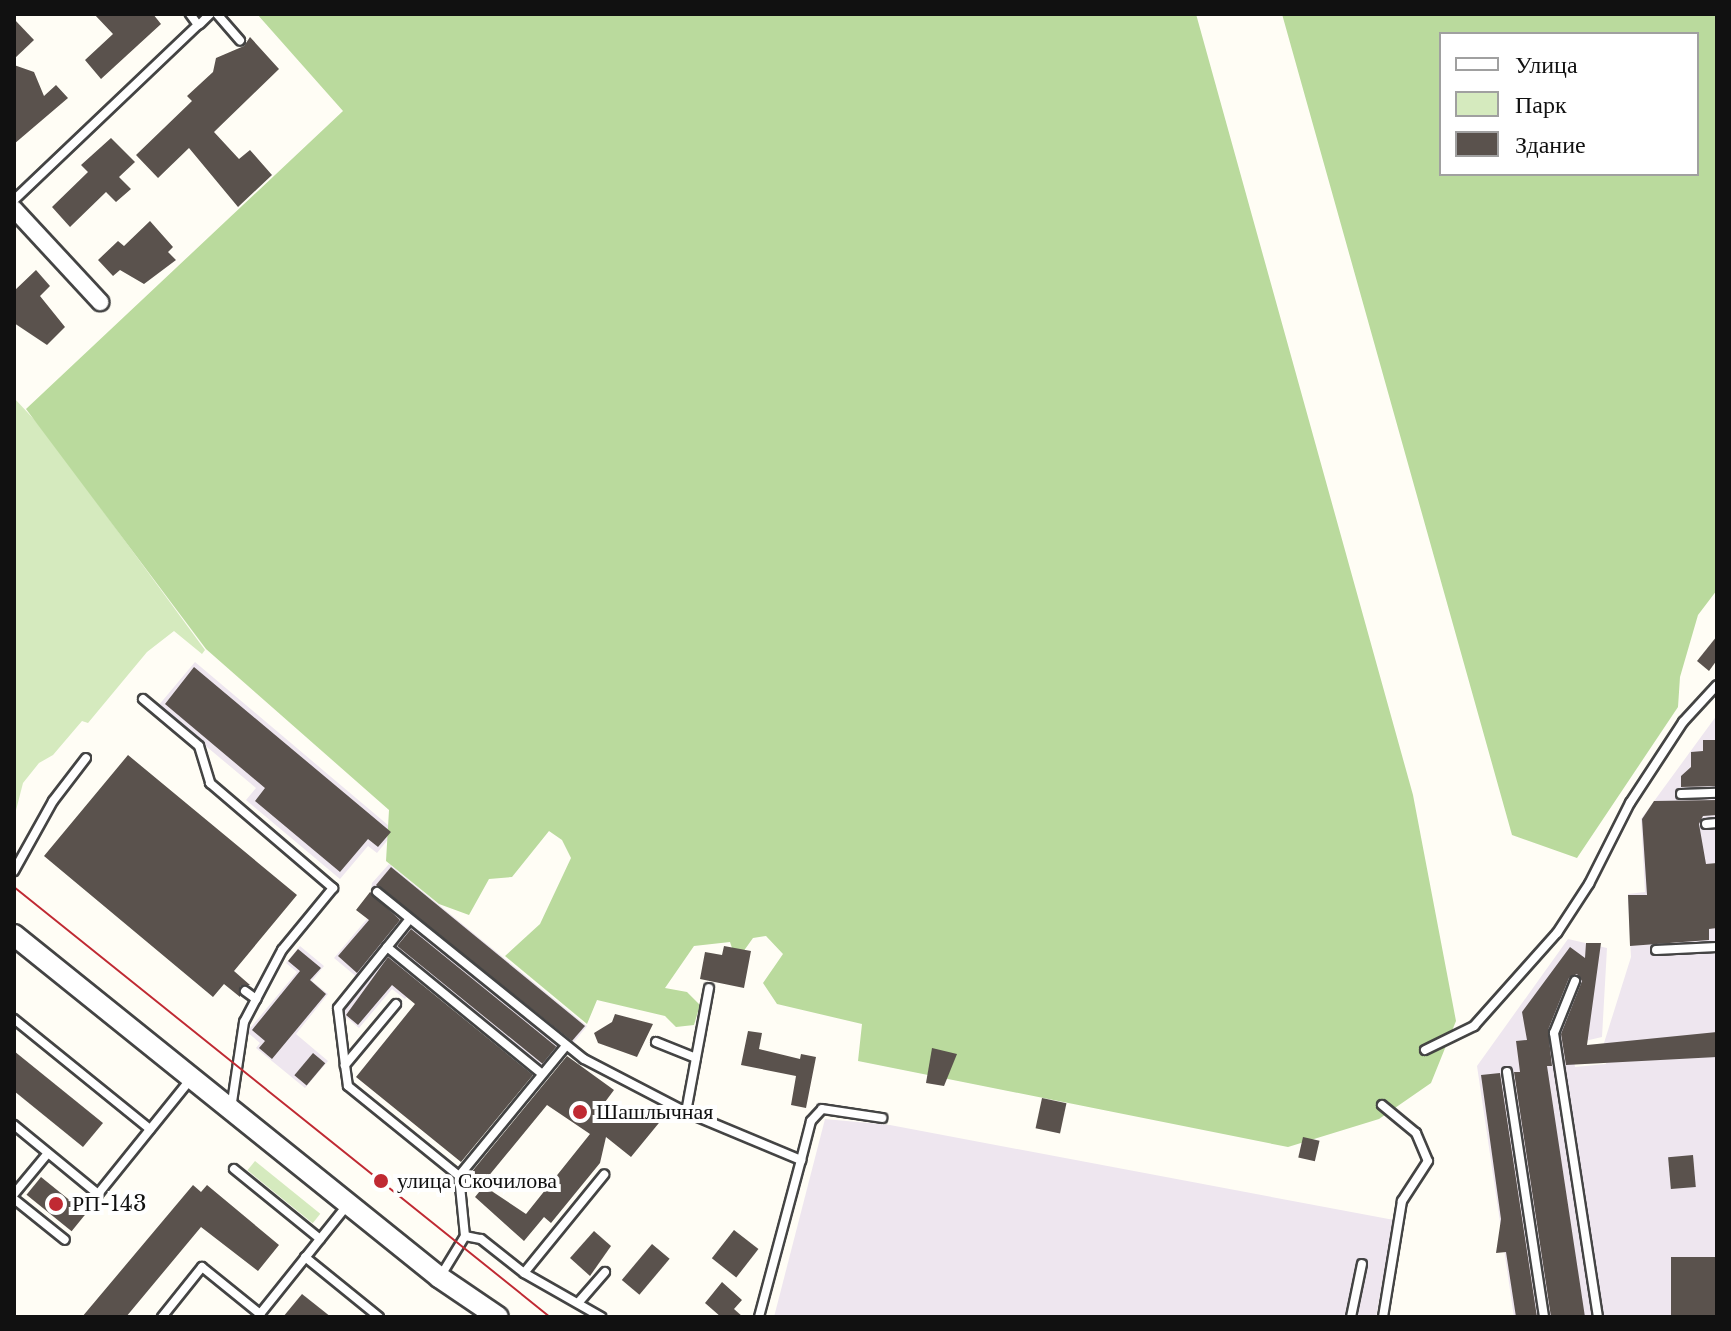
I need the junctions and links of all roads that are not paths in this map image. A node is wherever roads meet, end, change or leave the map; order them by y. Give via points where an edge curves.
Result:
1 (190, 14) edge
2 (210, 14) edge
3 (217, 14) edge
4 (200, 24) junction
5 (240, 40) dead end
6 (14, 200) edge
7 (14, 209) edge
8 (100, 302) dead end
9 (1717, 685) edge
10 (143, 699) dead end
11 (86, 758) dead end
12 (1717, 793) edge
13 (1681, 794) dead end
14 (1717, 823) edge
15 (1706, 824) dead end
16 (14, 871) edge
17 (377, 892) dead end
18 (409, 920) junction
19 (14, 935) edge
20 (387, 947) junction
21 (1717, 947) edge
22 (1656, 950) dead end
23 (1575, 981) dead end
24 (709, 988) dead end
25 (245, 991) dead end
26 (256, 999) junction
27 (396, 1004) dead end
28 (14, 1019) edge
29 (656, 1042) dead end
30 (565, 1047) junction
31 (1425, 1050) dead end
32 (696, 1058) junction
33 (345, 1065) junction
34 (1507, 1072) dead end
35 (542, 1074) junction
36 (191, 1078) junction
37 (1382, 1105) dead end
38 (231, 1110) junction
39 (686, 1112) junction
40 (882, 1118) dead end
41 (14, 1125) edge
42 (150, 1129) junction
43 (48, 1153) junction
44 (801, 1160) junction
45 (234, 1169) dead end
46 (604, 1175) dead end
47 (459, 1176) junction
48 (14, 1196) edge
49 (348, 1204) junction
50 (465, 1236) junction
51 (320, 1239) junction
52 (65, 1240) dead end
53 (305, 1257) junction
54 (1362, 1264) dead end
55 (605, 1272) dead end
56 (524, 1273) junction
57 (439, 1277) junction
58 (578, 1303) junction
59 (260, 1316) edge
60 (162, 1317) edge
61 (379, 1317) edge
62 (498, 1317) edge
63 (601, 1317) edge
64 (759, 1317) edge
65 (1351, 1317) edge
66 (1383, 1317) edge
67 (1544, 1317) edge
68 (1598, 1317) edge

1 - 4 lane
2 - 4 lane
3 - 5 lane
4 - 6 lane
7 - 8 street
9 - 31 lane via 1683,722 1630,803 1557,933 1474,1026
10 - 26 lane via 199,746 210,783 333,888 282,950
11 - 16 lane via 53,801
12 - 13 lane
14 - 15 lane
17 - 18 lane
18 - 20 lane
18 - 30 lane
19 - 36 street
20 - 33 lane via 338,1008
20 - 35 lane
21 - 22 lane
23 - 68 lane via 1554,1033
24 - 32 lane
25 - 26 lane
26 - 38 lane via 244,1022
27 - 33 lane
28 - 42 lane
29 - 32 lane
30 - 35 lane
30 - 39 lane
32 - 39 lane
33 - 47 lane via 348,1086
34 - 67 lane
35 - 47 lane
36 - 38 street
36 - 42 lane
37 - 66 lane via 1416,1133 1428,1161 1402,1201
38 - 49 street
39 - 44 lane
40 - 44 lane via 822,1109 811,1121
41 - 43 lane
42 - 43 lane via 98,1194
43 - 48 lane
44 - 64 lane
45 - 51 lane
46 - 56 lane
47 - 50 lane
48 - 52 lane
49 - 51 lane
49 - 57 street
50 - 56 lane via 481,1239
50 - 57 lane
51 - 53 lane
53 - 59 lane
53 - 61 lane
54 - 65 lane
55 - 58 lane
56 - 58 lane
57 - 62 street
58 - 63 lane
59 - 60 lane via 202,1267

